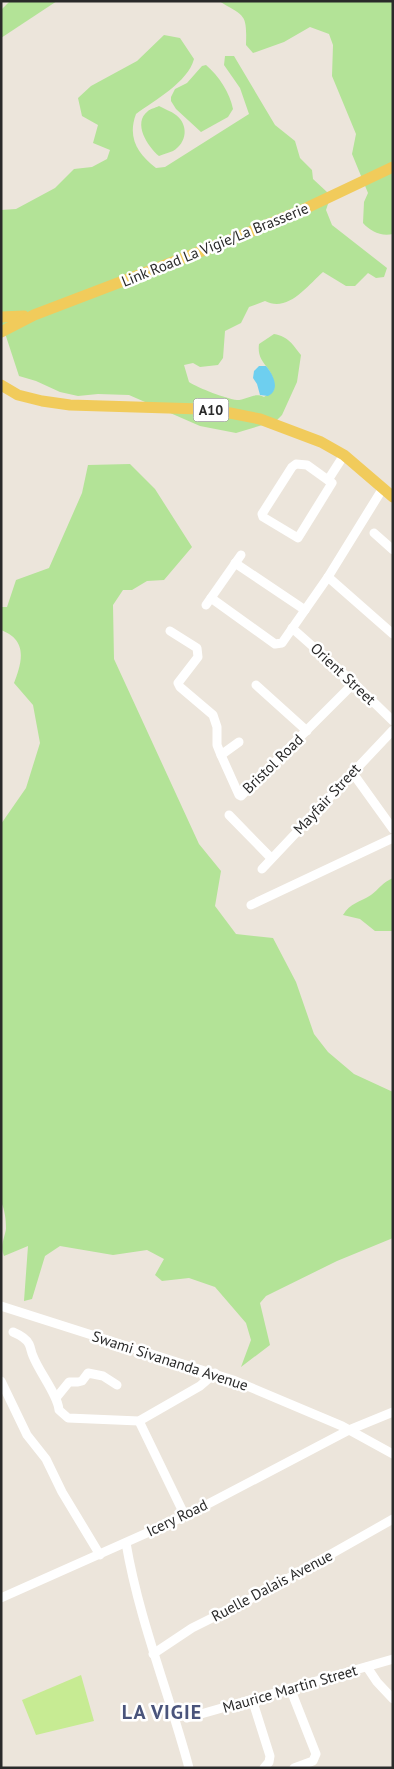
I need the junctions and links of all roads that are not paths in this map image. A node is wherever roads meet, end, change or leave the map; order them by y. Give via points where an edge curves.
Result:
1 (393, 167) edge
2 (34, 315) junction
3 (1, 317) edge
4 (1, 332) edge
5 (1, 377) edge
6 (5, 387) edge
7 (344, 455) junction
8 (328, 480) junction
9 (383, 488) junction
10 (393, 497) edge
11 (374, 533) dead end
12 (393, 550) edge
13 (241, 555) dead end
14 (235, 563) junction
15 (328, 577) junction
16 (305, 610) junction
17 (292, 628) junction
18 (170, 631) dead end
19 (393, 634) edge
20 (354, 683) junction
21 (256, 685) dead end
22 (393, 721) edge
23 (393, 730) edge
24 (307, 731) junction
25 (239, 742) dead end
26 (221, 755) junction
27 (352, 772) junction
28 (229, 814) dead end
29 (393, 829) edge
30 (393, 838) edge
31 (271, 858) junction
32 (262, 869) dead end
33 (251, 905) dead end
34 (1, 1306) edge
35 (14, 1332) dead end
36 (215, 1373) junction
37 (1, 1381) edge
38 (117, 1385) dead end
39 (56, 1398) junction
40 (393, 1412) edge
41 (140, 1421) junction
42 (349, 1430) junction
43 (362, 1437) junction
44 (393, 1450) edge
45 (393, 1454) edge
46 (185, 1516) junction
47 (393, 1519) edge
48 (126, 1543) junction
49 (100, 1555) junction
50 (1, 1598) edge
51 (153, 1654) junction
52 (393, 1659) edge
53 (367, 1667) junction
54 (290, 1688) junction
55 (252, 1699) junction
56 (393, 1699) edge
57 (187, 1718) dead end
58 (189, 1768) edge
59 (264, 1768) edge
60 (294, 1768) edge

1 - 2 main road, Link Road La Vigie/La Brasserie via 233,239
2 - 3 main road
2 - 4 main road
5 - 6 main road
6 - 7 main road, A10 via 18,395 70,405 230,412 290,430
7 - 8 street
7 - 9 main road, A10
8 - 8 street via 331,484 298,538 263,516 296,464 307,466
9 - 10 main road, A10
9 - 15 street
11 - 12 street
13 - 14 street
14 - 16 street
14 - 17 street via 209,602 275,644 282,643
15 - 16 street
15 - 19 street
16 - 17 street
17 - 20 street, Orient Street
18 - 26 street, Bristol Road via 197,648 198,657 178,683 213,715
20 - 22 street, Orient Street
20 - 24 street, Bristol Road
21 - 24 street via 279,712
23 - 27 street, Mayfair Street
24 - 26 street, Bristol Road via 241,796
25 - 26 street
27 - 29 street
27 - 31 street, Mayfair Street
28 - 31 street
30 - 33 street
31 - 32 street, Mayfair Street
34 - 36 street, Swami Sivananda Avenue
35 - 39 street via 29,1344
36 - 41 street via 200,1386
36 - 42 street, Swami Sivananda Avenue
37 - 49 street via 27,1435 46,1459
38 - 39 street via 103,1376 88,1373 82,1381 69,1382
39 - 41 street via 59,1410 68,1418
40 - 42 street, Icery Road
41 - 46 street
42 - 43 street, Swami Sivananda Avenue
42 - 46 street, Icery Road
43 - 44 street
43 - 45 street
46 - 48 street, Icery Road
47 - 51 street, Ruelle Dalais Avenue via 264,1592 192,1628
48 - 49 street, Icery Road
48 - 51 street
49 - 50 street, Icery Road
51 - 58 street
52 - 53 street, Maurice Martin Street
53 - 54 street, Maurice Martin Street
53 - 56 street
54 - 55 street, Maurice Martin Street
54 - 60 street via 316,1754 313,1761
55 - 57 street, Maurice Martin Street
55 - 59 street via 270,1756

